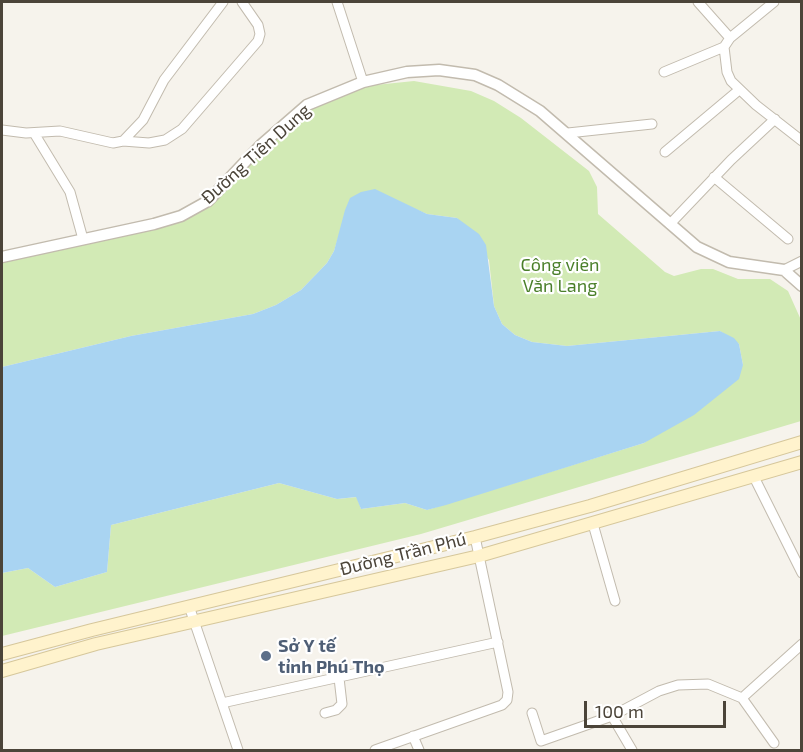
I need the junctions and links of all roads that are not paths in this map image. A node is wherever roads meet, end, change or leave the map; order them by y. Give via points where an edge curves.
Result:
1 (223, 2) edge
2 (242, 2) edge
3 (337, 2) edge
4 (698, 2) edge
5 (774, 2) edge
6 (730, 38) junction
7 (724, 47) junction
8 (664, 72) dead end
9 (363, 82) junction
10 (739, 90) junction
11 (775, 119) junction
12 (652, 124) dead end
13 (2, 130) edge
14 (34, 133) junction
15 (568, 133) junction
16 (123, 141) junction
17 (801, 141) edge
18 (665, 152) dead end
19 (714, 177) junction
20 (670, 225) junction
21 (83, 239) junction
22 (788, 239) dead end
23 (2, 257) edge
24 (801, 261) edge
25 (784, 270) junction
26 (801, 286) edge
27 (801, 442) edge
28 (801, 462) edge
29 (754, 477) junction
30 (593, 524) junction
31 (475, 537) junction
32 (479, 556) junction
33 (801, 573) edge
34 (615, 602) dead end
35 (189, 606) junction
36 (194, 622) junction
37 (498, 642) junction
38 (801, 644) edge
39 (2, 654) edge
40 (2, 671) edge
41 (339, 678) junction
42 (742, 698) junction
43 (222, 704) junction
44 (532, 713) dead end
45 (325, 714) dead end
46 (612, 716) junction
47 (413, 736) junction
48 (774, 743) dead end
49 (542, 746) edge
50 (237, 750) edge
51 (375, 750) edge
52 (419, 750) edge
53 (632, 750) edge

1 - 16 street via 164,80 143,120
2 - 16 street via 258,25 258,40 182,129 165,140
3 - 9 street
4 - 6 street
5 - 6 street
6 - 7 street
7 - 8 street
7 - 10 street via 727,72
9 - 15 street, Đường Tiên Dung via 424,70 460,71 521,99
9 - 21 street, Đường Tiên Dung via 307,105 261,145 208,201 181,216
10 - 11 street
10 - 18 street
11 - 17 street
11 - 19 street
12 - 15 street
13 - 14 street
14 - 16 street via 60,131 113,143
14 - 21 street via 70,192
15 - 20 street, Đường Tiên Dung
19 - 20 street
19 - 22 street
20 - 25 street, Đường Tiên Dung via 697,247 729,262
21 - 23 street, Đường Tiên Dung
24 - 25 street
25 - 26 street
27 - 31 main road, Đường Trần Phú
28 - 29 main road, Đường Trần Phú
29 - 30 main road, Đường Trần Phú
29 - 33 street
30 - 32 main road, Đường Trần Phú
30 - 34 street
31 - 32 street
31 - 35 main road, Đường Trần Phú
32 - 36 main road, Đường Trần Phú
32 - 37 street
35 - 36 street
35 - 39 main road, Đường Trần Phú
36 - 40 main road, Đường Trần Phú
36 - 43 street
37 - 41 street
37 - 47 street via 507,700
38 - 42 street
41 - 43 street
41 - 45 street via 342,704
42 - 46 street via 708,684 678,685
42 - 48 street
43 - 50 street
44 - 49 street
46 - 49 street
46 - 53 street
47 - 51 street
47 - 52 street

